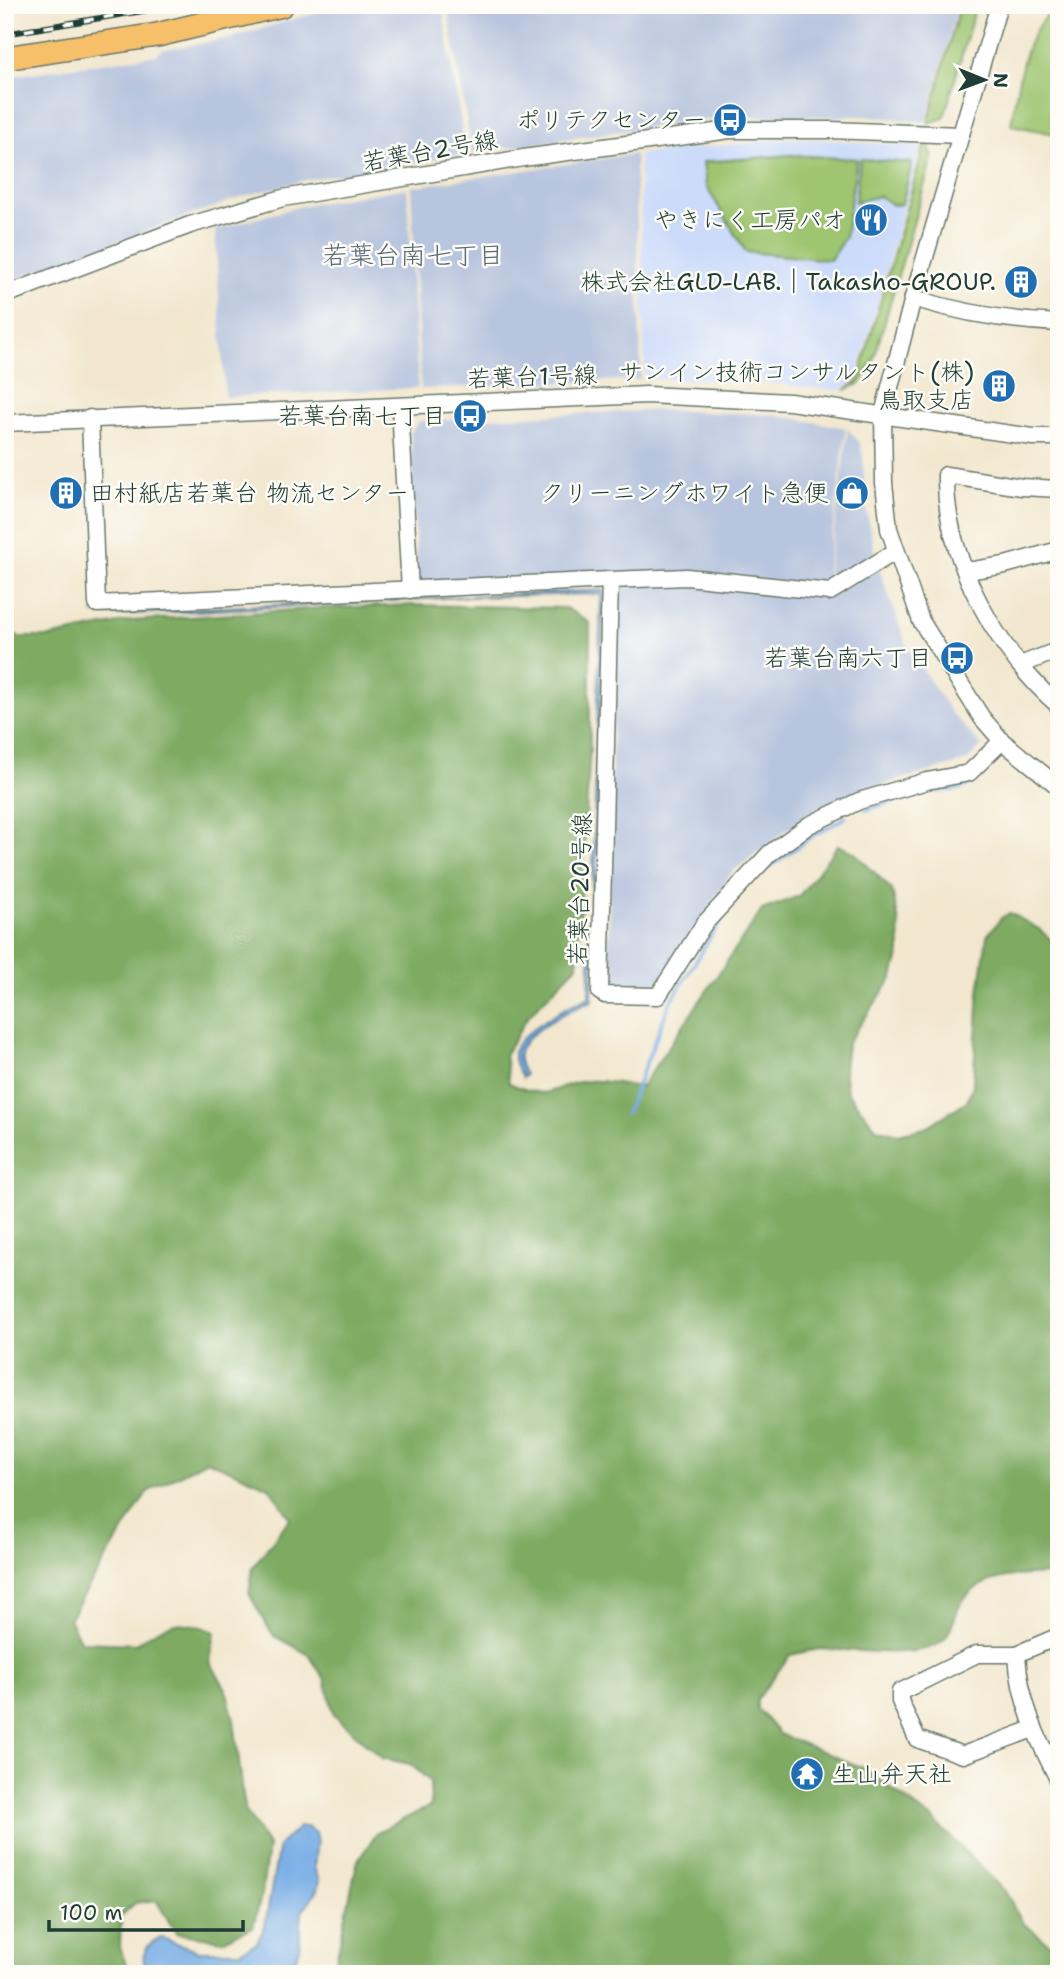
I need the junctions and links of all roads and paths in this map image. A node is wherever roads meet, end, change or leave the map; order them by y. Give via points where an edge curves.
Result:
1 (282, 5) edge
2 (999, 5) edge
3 (5, 58) edge
4 (961, 135) junction
5 (5, 295) edge
6 (913, 298) junction
7 (1059, 323) edge
8 (400, 406) junction
9 (883, 414) junction
10 (90, 418) junction
11 (5, 423) edge
12 (1059, 437) edge
13 (1059, 489) edge
14 (1059, 550) edge
15 (896, 551) junction
16 (967, 571) junction
17 (610, 580) junction
18 (410, 590) junction
19 (1059, 650) edge
20 (1020, 665) junction
21 (1059, 706) edge
22 (1002, 741) junction
23 (1059, 787) edge
24 (1059, 1636) edge
25 (1017, 1654) junction
26 (1033, 1729) junction
27 (1059, 1781) edge

1 - 3 highway via 158,35
2 - 4 street
4 - 5 street, 若葉台2号線 via 730,130 283,198 190,225
4 - 6 street
6 - 7 street via 966,313
6 - 9 street
8 - 9 street, 若葉台1号線 via 647,396 790,402
8 - 10 street, 若葉台1号線
8 - 18 street
9 - 12 street, 若葉台1号線
9 - 15 street via 884,483
10 - 11 street, 若葉台1号線
10 - 18 street via 97,604
13 - 16 street via 946,475 955,536
14 - 16 street
15 - 17 street via 831,592 687,577
15 - 22 street via 920,621 982,718
16 - 20 street via 1001,641
17 - 18 street
17 - 22 street, 若葉台20号線 via 599,982 604,995 663,993 704,924 733,890 770,853 809,825 859,801 970,773
19 - 20 street
20 - 21 street
22 - 23 street
24 - 25 street
25 - 26 street via 1018,1676
25 - 26 street via 977,1654 900,1692 900,1701 917,1739 963,1755
26 - 27 street

